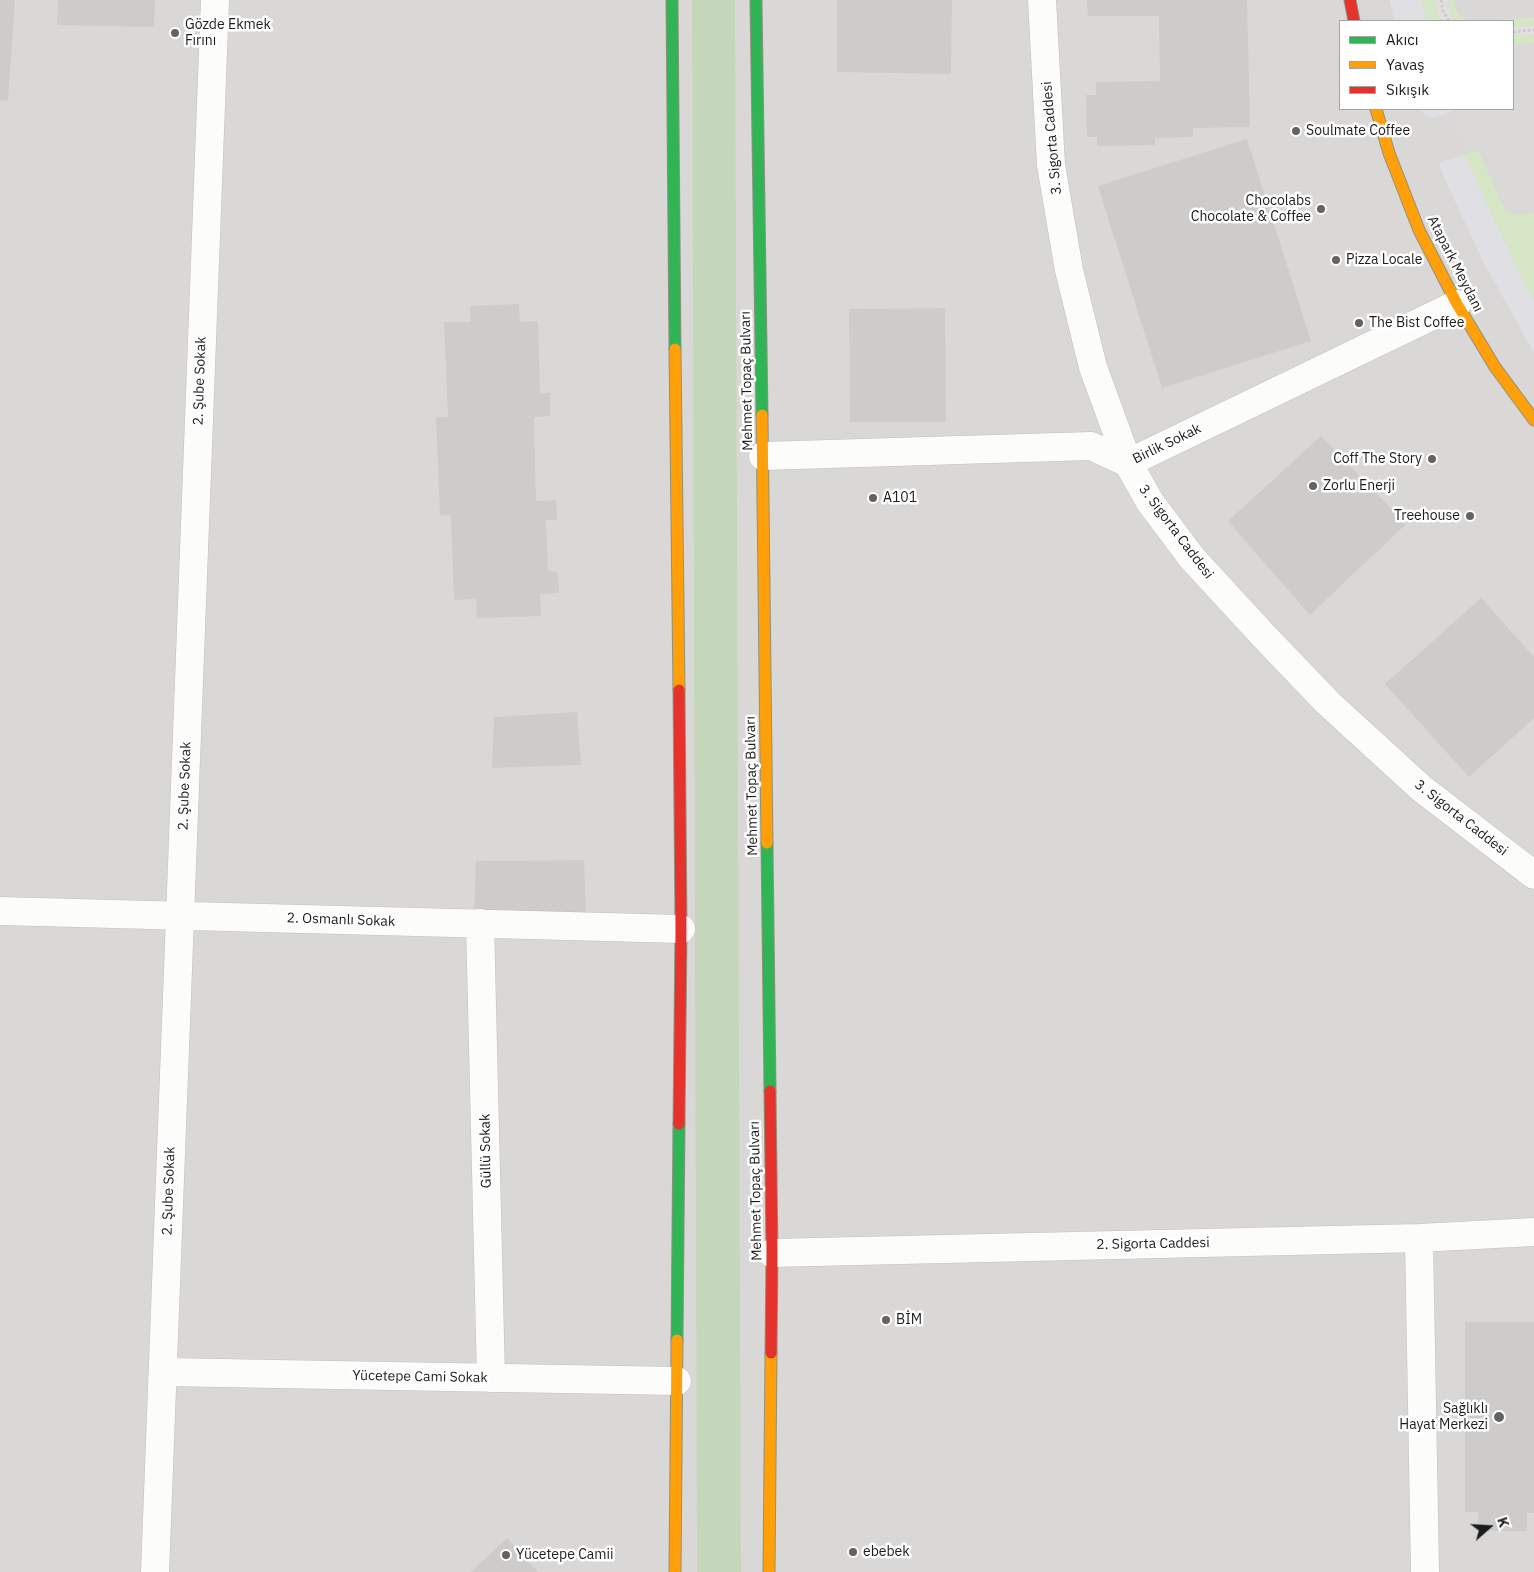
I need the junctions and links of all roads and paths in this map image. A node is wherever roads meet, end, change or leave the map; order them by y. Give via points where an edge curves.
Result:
1 (215, 0) edge
2 (672, 0) edge
3 (756, 0) edge
4 (1042, 0) edge
5 (1350, 0) edge
6 (1441, 0) edge
7 (1354, 20) edge
8 (1448, 20) edge
9 (1534, 30) edge
10 (1514, 32) edge
11 (1376, 110) edge
12 (1457, 304) junction
13 (1534, 420) edge
14 (763, 456) junction
15 (1128, 463) junction
16 (1534, 875) edge
17 (0, 910) edge
18 (180, 916) junction
19 (480, 924) junction
20 (681, 929) junction
21 (1534, 1232) edge
22 (1419, 1238) junction
23 (772, 1253) junction
24 (163, 1372) junction
25 (492, 1378) junction
26 (677, 1381) junction
27 (155, 1572) edge
28 (675, 1572) edge
29 (769, 1572) edge
30 (1425, 1572) edge

1 - 18 street, 2. Şube Sokak
2 - 20 main road
3 - 14 main road, Mehmet Topaç Bulvarı
4 - 15 street, 3. Sigorta Caddesi via 1051,165 1069,270 1093,367
5 - 7 main road
6 - 8 path
9 - 10 path
11 - 12 main road, Atapark Meydanı via 1419,230
12 - 13 main road, Atapark Meydanı via 1495,367
12 - 15 street, Birlik Sokak
14 - 15 street, Birlik Sokak via 1091,446
14 - 23 main road, Mehmet Topaç Bulvarı
15 - 16 street, 3. Sigorta Caddesi via 1150,502 1192,558 1328,703 1421,788
17 - 18 street, 2. Osmanlı Sokak
18 - 19 street, 2. Osmanlı Sokak
18 - 24 street, 2. Şube Sokak
19 - 20 street, 2. Osmanlı Sokak
19 - 25 street, Güllü Sokak
20 - 26 main road
21 - 22 street, 2. Sigorta Caddesi
22 - 23 street, 2. Sigorta Caddesi
22 - 30 street
23 - 29 main road, Mehmet Topaç Bulvarı
24 - 25 street, Yücetepe Cami Sokak
24 - 27 street, 2. Şube Sokak
25 - 26 street, Yücetepe Cami Sokak
26 - 28 main road

